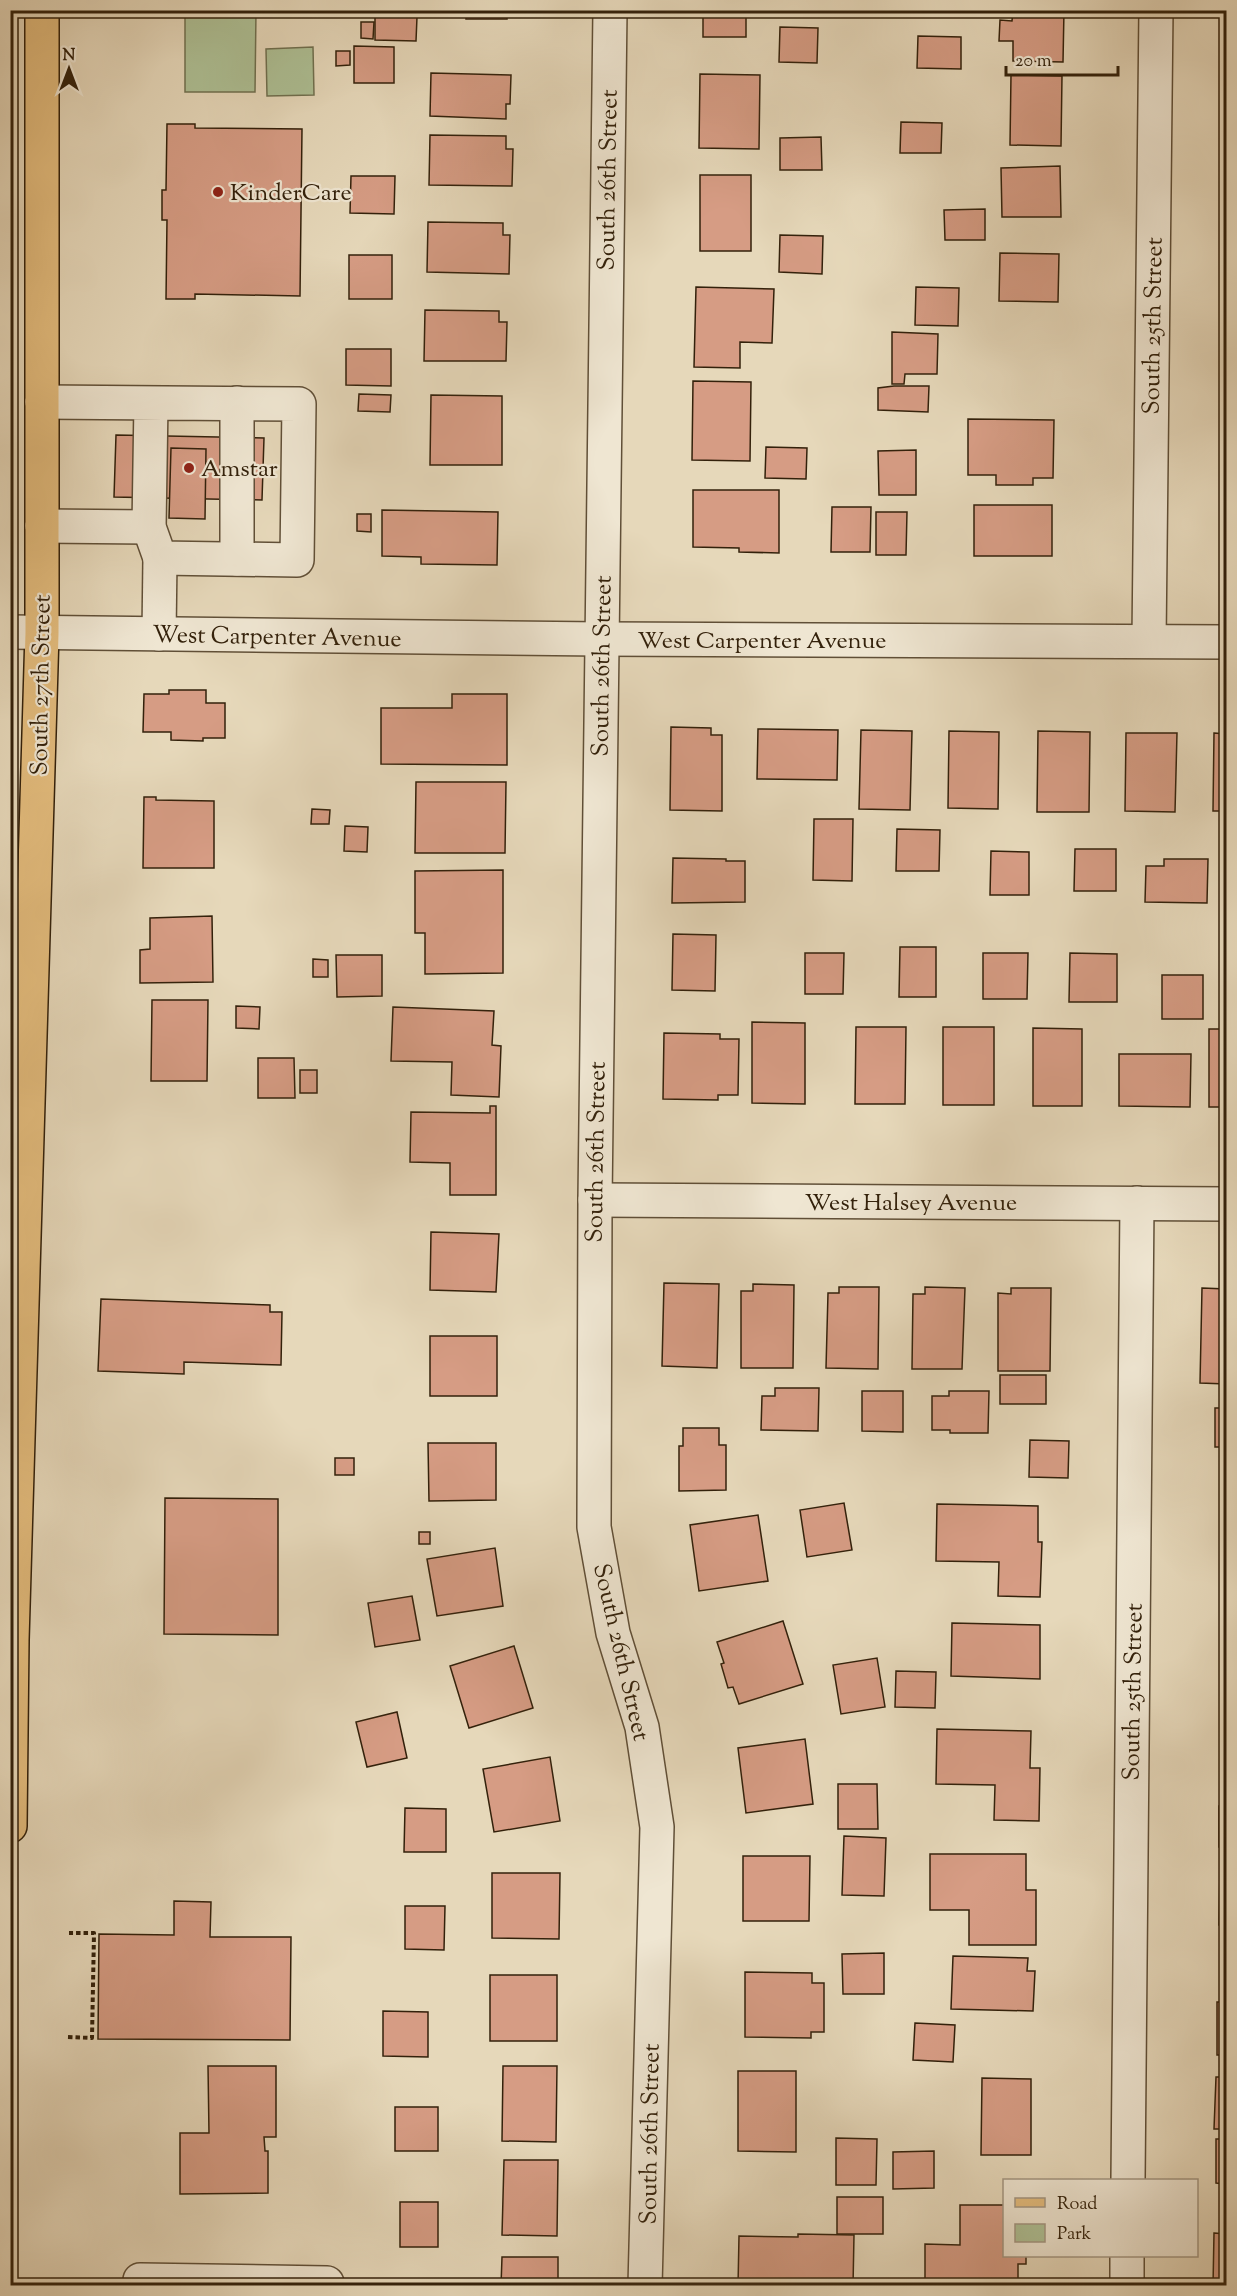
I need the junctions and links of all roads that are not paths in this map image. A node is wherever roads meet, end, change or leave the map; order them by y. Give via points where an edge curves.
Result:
1 (42, 10) edge
2 (610, 10) edge
3 (1156, 10) edge
4 (42, 402) junction
5 (151, 403) junction
6 (237, 403) junction
7 (42, 526) junction
8 (149, 527) junction
9 (160, 558) junction
10 (237, 559) junction
11 (26, 632) edge
12 (159, 634) junction
13 (600, 639) junction
14 (1149, 641) junction
15 (1227, 642) edge
16 (594, 1200) junction
17 (1137, 1203) junction
18 (1227, 1204) edge
19 (11, 1640) edge
20 (10, 1827) edge
21 (1128, 2179) edge
22 (1127, 2257) edge
23 (140, 2286) edge
24 (327, 2286) edge
25 (645, 2286) edge
26 (1127, 2286) edge

1 - 4 main road, South 27th Street
2 - 13 street, South 26th Street
3 - 14 street, South 25th Street
4 - 5 street
4 - 7 main road, South 27th Street
5 - 6 street
5 - 8 street
6 - 10 street
6 - 10 street via 299,404 297,560
7 - 8 street
7 - 11 main road, South 27th Street
8 - 9 street
9 - 10 street
9 - 12 street
11 - 12 street, West Carpenter Avenue
11 - 19 main road, South 27th Street
12 - 13 street, West Carpenter Avenue
13 - 14 street, West Carpenter Avenue
13 - 16 street, South 26th Street
14 - 15 street, West Carpenter Avenue
16 - 17 street, West Halsey Avenue
16 - 25 street, South 26th Street via 594,1527 613,1633 642,1727 657,1827
17 - 18 street, West Halsey Avenue
17 - 21 street, South 25th Street
19 - 20 main road, South 27th Street
22 - 26 street
23 - 24 street via 140,2280

